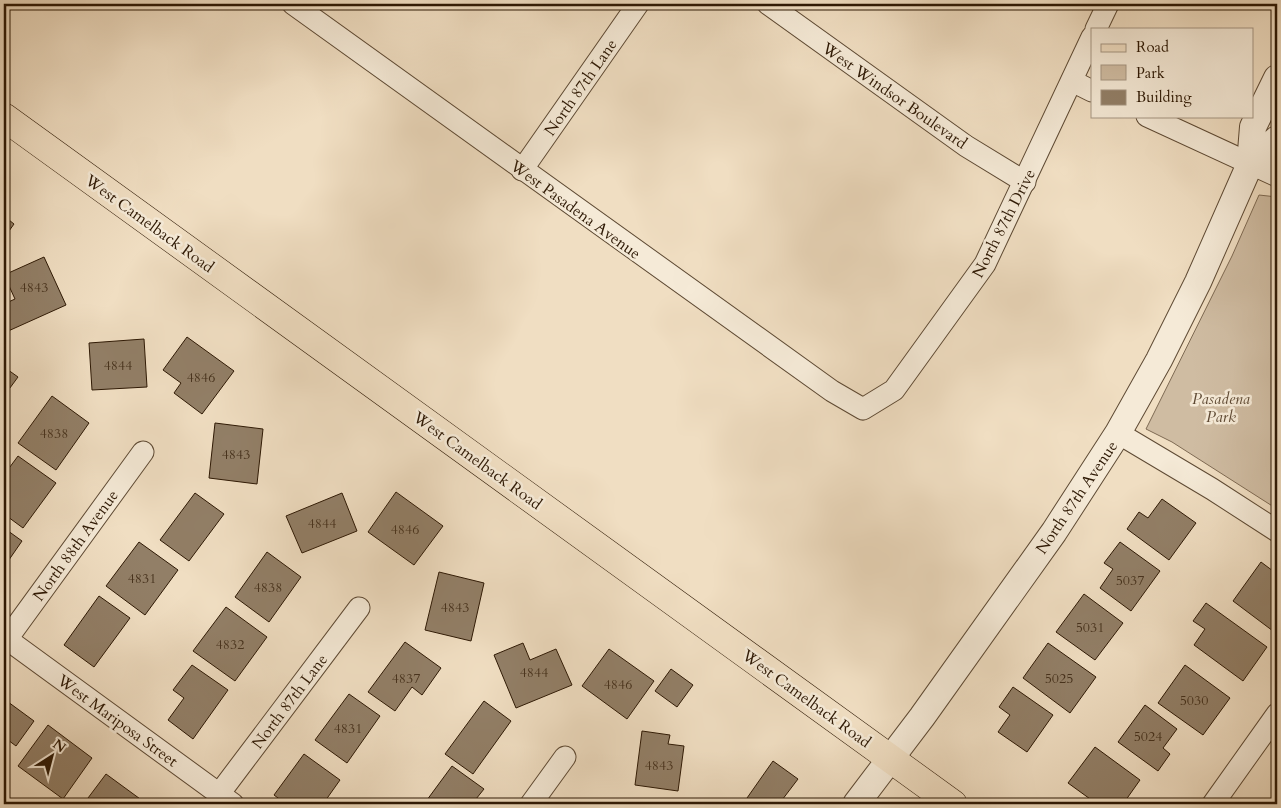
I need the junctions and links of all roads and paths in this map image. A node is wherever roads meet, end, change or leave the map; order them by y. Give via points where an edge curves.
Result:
1 (293, 4) edge
2 (638, 4) edge
3 (768, 4) edge
4 (1108, 4) edge
5 (1096, 28) edge
6 (1091, 39) edge
7 (1277, 78) edge
8 (1072, 82) junction
9 (1091, 91) edge
10 (4, 116) edge
11 (1151, 118) edge
12 (1277, 139) edge
13 (1250, 164) junction
14 (522, 170) junction
15 (1277, 176) edge
16 (1025, 182) junction
17 (863, 409) joint
18 (1118, 433) junction
19 (143, 452) dead end
20 (1277, 531) edge
21 (359, 608) dead end
22 (5, 638) edge
23 (1277, 714) edge
24 (565, 757) dead end
25 (891, 759) junction
26 (226, 799) edge
27 (531, 804) edge
28 (856, 804) edge
29 (953, 804) edge
30 (1213, 804) edge

1 - 14 street, West Pasadena Avenue
2 - 14 street, North 87th Lane
3 - 16 street, West Windsor Boulevard via 966,146
4 - 5 street
6 - 8 street, North 87th Drive
7 - 13 street, North 87th Avenue via 1253,127
8 - 9 street
8 - 16 street, North 87th Drive
10 - 25 main road, West Camelback Road
11 - 13 street
12 - 13 street, North 87th Avenue
13 - 15 street
13 - 18 street, North 87th Avenue via 1194,291
14 - 17 street, West Pasadena Avenue via 832,391
16 - 17 street, North 87th Drive via 985,264 894,390
18 - 20 street
18 - 25 street, North 87th Avenue via 1054,532
19 - 22 street, North 88th Avenue
21 - 26 street, North 87th Lane
22 - 26 street, West Mariposa Street
23 - 30 street
24 - 27 street
25 - 28 street, North 87th Avenue
25 - 29 main road, West Camelback Road

